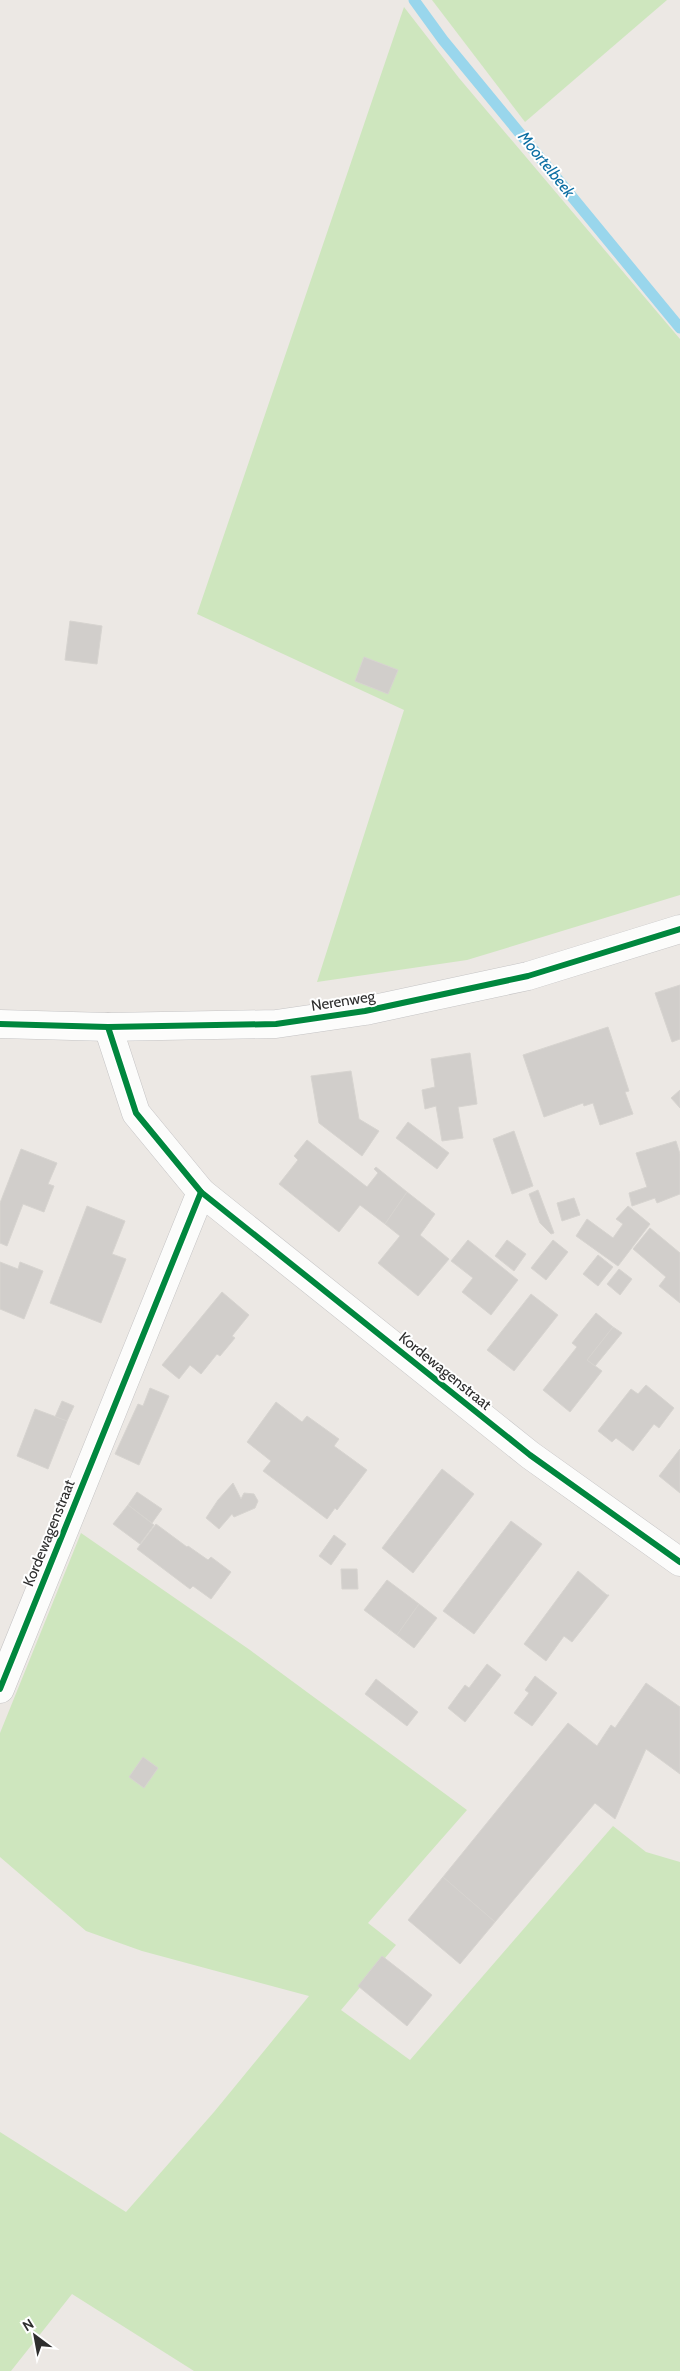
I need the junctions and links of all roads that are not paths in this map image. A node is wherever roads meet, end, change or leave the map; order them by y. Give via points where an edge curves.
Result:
1 (680, 929) edge
2 (0, 1024) edge
3 (108, 1027) junction
4 (201, 1192) junction
5 (680, 1562) edge
6 (0, 1689) edge

1 - 3 street, Nerenweg via 528,976 365,1011 276,1024
2 - 3 street, Nerenweg
3 - 4 street, Kordewagenstraat via 136,1112
4 - 5 street, Kordewagenstraat via 530,1455
4 - 6 street, Kordewagenstraat

